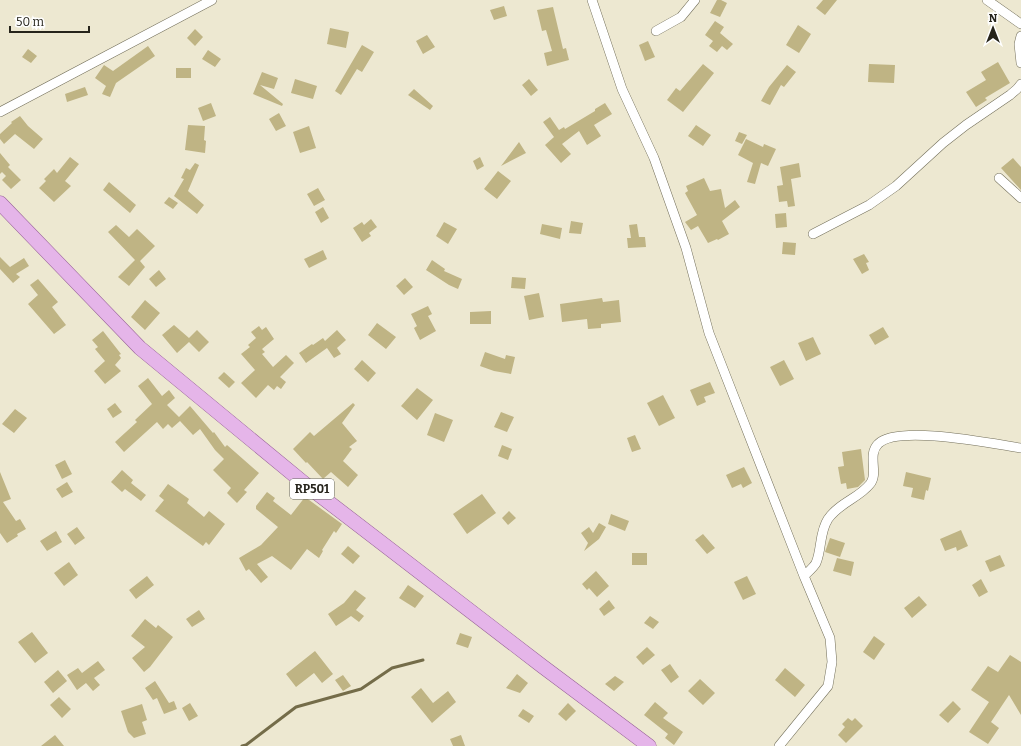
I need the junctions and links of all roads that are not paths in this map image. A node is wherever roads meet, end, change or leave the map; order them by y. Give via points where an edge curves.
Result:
1 (212, 0) edge
2 (592, 0) edge
3 (695, 0) edge
4 (987, 0) edge
5 (1021, 24) edge
6 (656, 31) dead end
7 (1021, 36) edge
8 (1021, 63) edge
9 (1021, 84) edge
10 (0, 112) edge
11 (999, 178) dead end
12 (1021, 198) edge
13 (2, 209) edge
14 (813, 234) dead end
15 (1021, 448) edge
16 (804, 576) junction
17 (649, 746) edge
18 (779, 746) edge

1 - 10 street
2 - 16 street via 622,89 654,158 682,234 709,333
3 - 6 street via 681,17
4 - 5 street
7 - 8 street
9 - 14 street via 1010,95 943,143 896,186 869,205
11 - 12 street
13 - 17 main road, RP501 via 140,348 305,484
15 - 16 street via 926,434 899,435 878,443 873,455 872,482 828,518 820,539 816,563
16 - 18 street via 830,638 832,662 828,686

